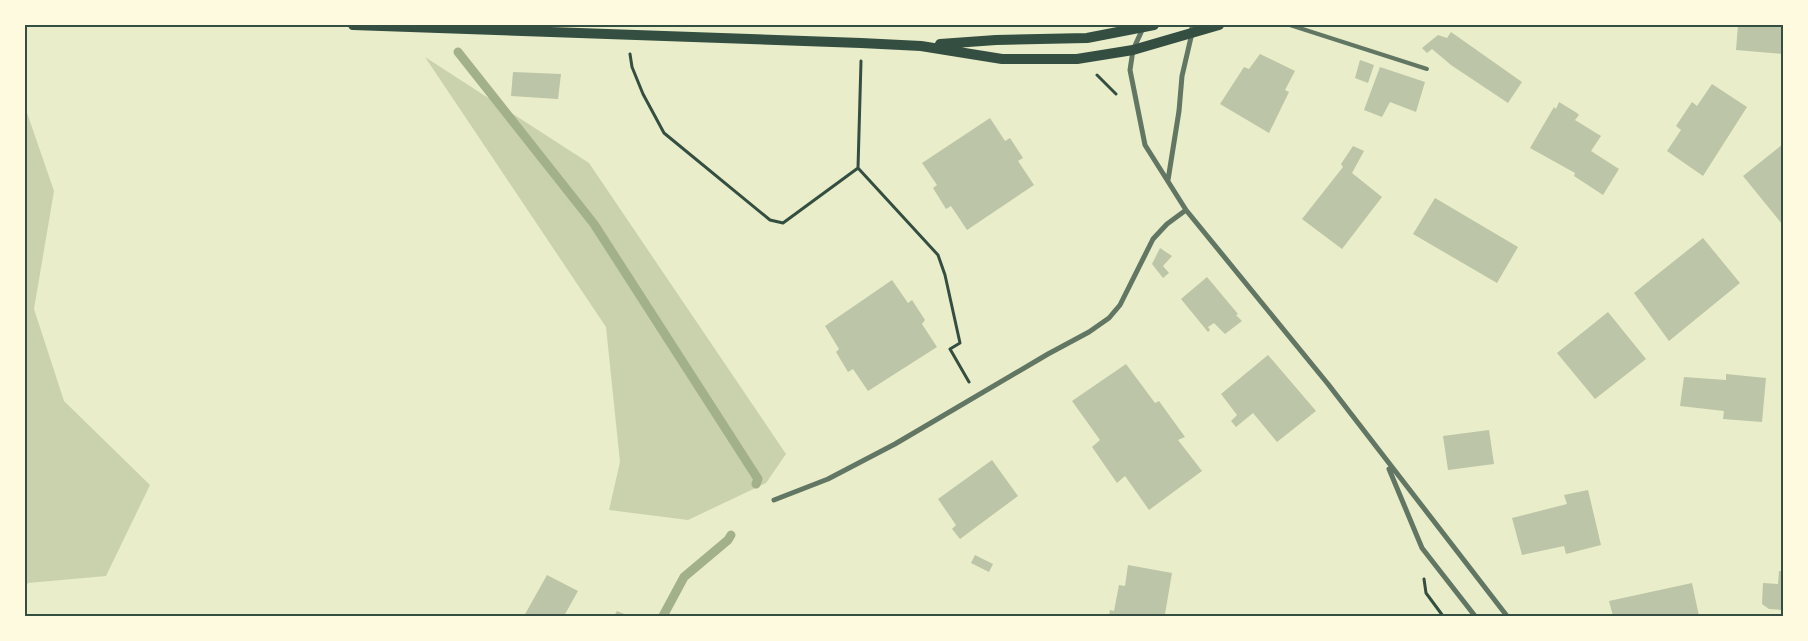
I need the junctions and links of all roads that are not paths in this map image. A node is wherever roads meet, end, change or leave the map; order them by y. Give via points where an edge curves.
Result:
1 (353, 25) edge
2 (1154, 25) edge
3 (1219, 25) edge
4 (1290, 25) edge
5 (1143, 26) edge
6 (1192, 29) edge
7 (921, 46) junction
8 (1133, 50) junction
9 (1427, 69) dead end
10 (1168, 180) junction
11 (1186, 210) junction
12 (1386, 461) junction
13 (774, 500) dead end
14 (1474, 616) edge
15 (1507, 616) edge

1 - 7 main road
2 - 5 main road
3 - 6 main road
4 - 9 lane
5 - 7 main road via 1087,38
5 - 8 street
6 - 8 main road
6 - 10 street
7 - 8 main road via 1002,58 1077,59
8 - 10 street via 1130,70 1145,145
10 - 11 street
11 - 12 street via 1328,384
11 - 13 street via 1152,239 1120,305 1109,318 895,444 828,479
12 - 14 street via 1422,548
12 - 15 street

